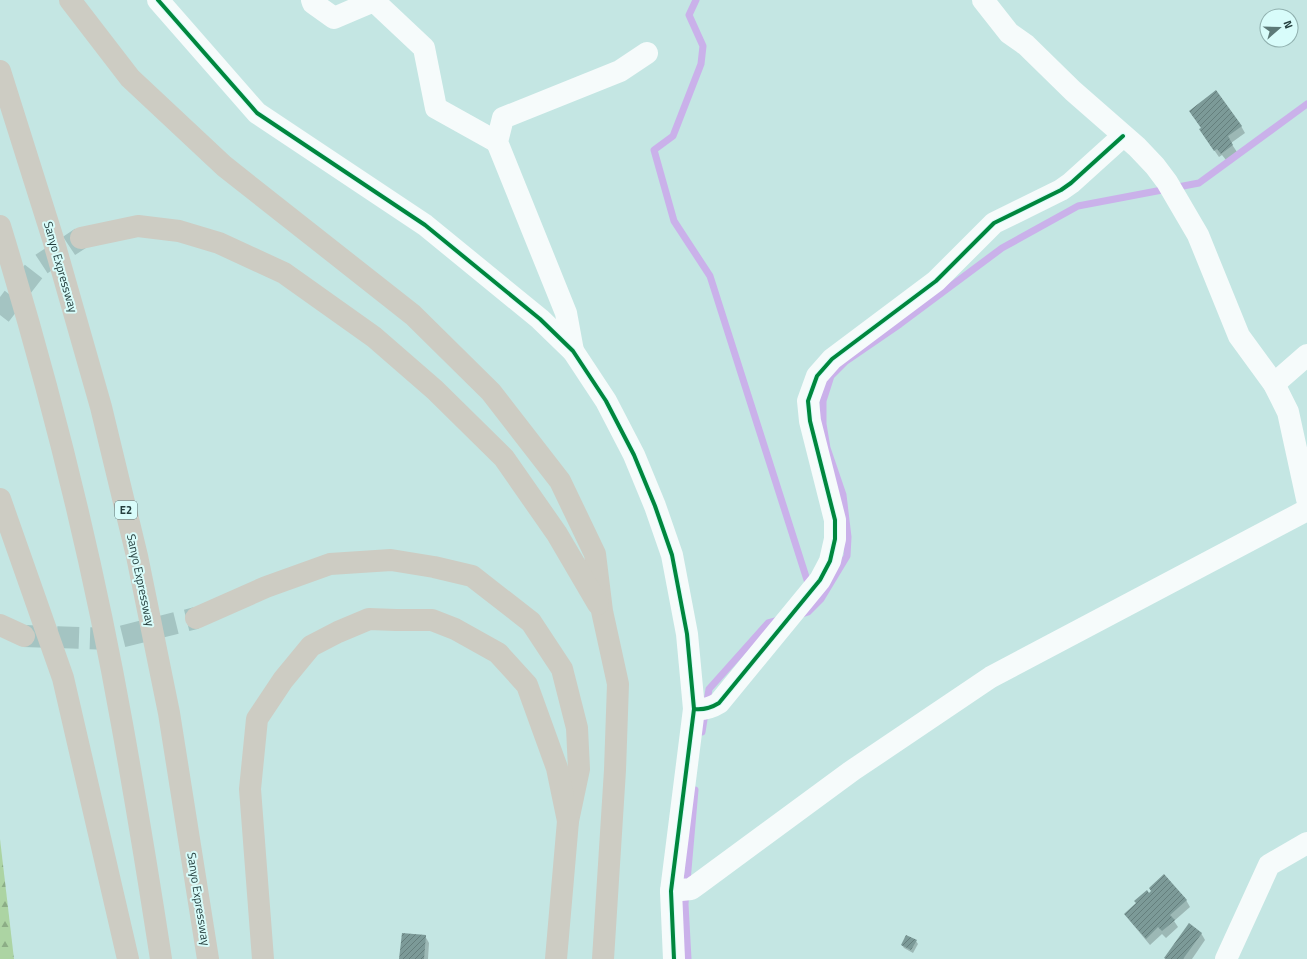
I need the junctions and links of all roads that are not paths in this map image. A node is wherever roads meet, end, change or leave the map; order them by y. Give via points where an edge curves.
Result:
1 (70, 0) edge
2 (158, 0) edge
3 (312, 0) edge
4 (983, 0) edge
5 (647, 53) dead end
6 (0, 71) edge
7 (1123, 136) junction
8 (497, 142) junction
9 (0, 226) edge
10 (81, 238) tunnel mouth
11 (573, 351) junction
12 (1307, 355) edge
13 (1274, 384) junction
14 (0, 498) edge
15 (1307, 499) edge
16 (1307, 510) edge
17 (602, 611) junction
18 (196, 618) tunnel mouth
19 (0, 626) edge
20 (24, 636) tunnel mouth
21 (703, 708) junction
22 (568, 821) junction
23 (1307, 843) edge
24 (680, 890) junction
25 (128, 959) edge
26 (161, 959) edge
27 (208, 959) edge
28 (263, 959) edge
29 (556, 959) edge
30 (603, 959) edge
31 (674, 959) edge
32 (1226, 959) edge

1 - 17 highway via 130,78 218,160 413,315 491,392 560,481 595,554
2 - 11 street via 257,113 425,225 540,319
3 - 8 street via 334,18 374,0 424,48 436,108
4 - 7 street via 1009,33 1026,45
5 - 8 street via 620,71 503,118
6 - 27 highway, Sanyo Expressway / E2 via 53,239 101,406 137,556 169,713
7 - 13 street via 1155,166 1172,190 1198,235 1239,336
7 - 21 street via 1071,183 994,223 936,281 832,360 817,376 808,400 810,421 835,520 835,540 830,561 820,580 719,703
8 - 11 street via 566,313
9 - 26 highway via 54,418 90,564 122,723
10 - 17 highway via 138,226 179,231 218,243 284,273 374,337 435,390 504,458 557,534
11 - 21 street via 606,401 634,455 655,506 672,555
12 - 13 street
13 - 15 street via 1288,412
14 - 25 highway via 63,678
16 - 24 street via 991,677
17 - 30 highway via 618,684
18 - 22 highway via 266,587 330,564 391,560 472,576 531,622 562,670 577,728 579,769
19 - 20 highway
21 - 24 street
22 - 28 highway via 557,768 527,685 498,653 455,629 432,620 370,619 338,632 311,646 283,680 257,719 250,789
22 - 29 highway
23 - 32 street via 1269,864
24 - 31 street

